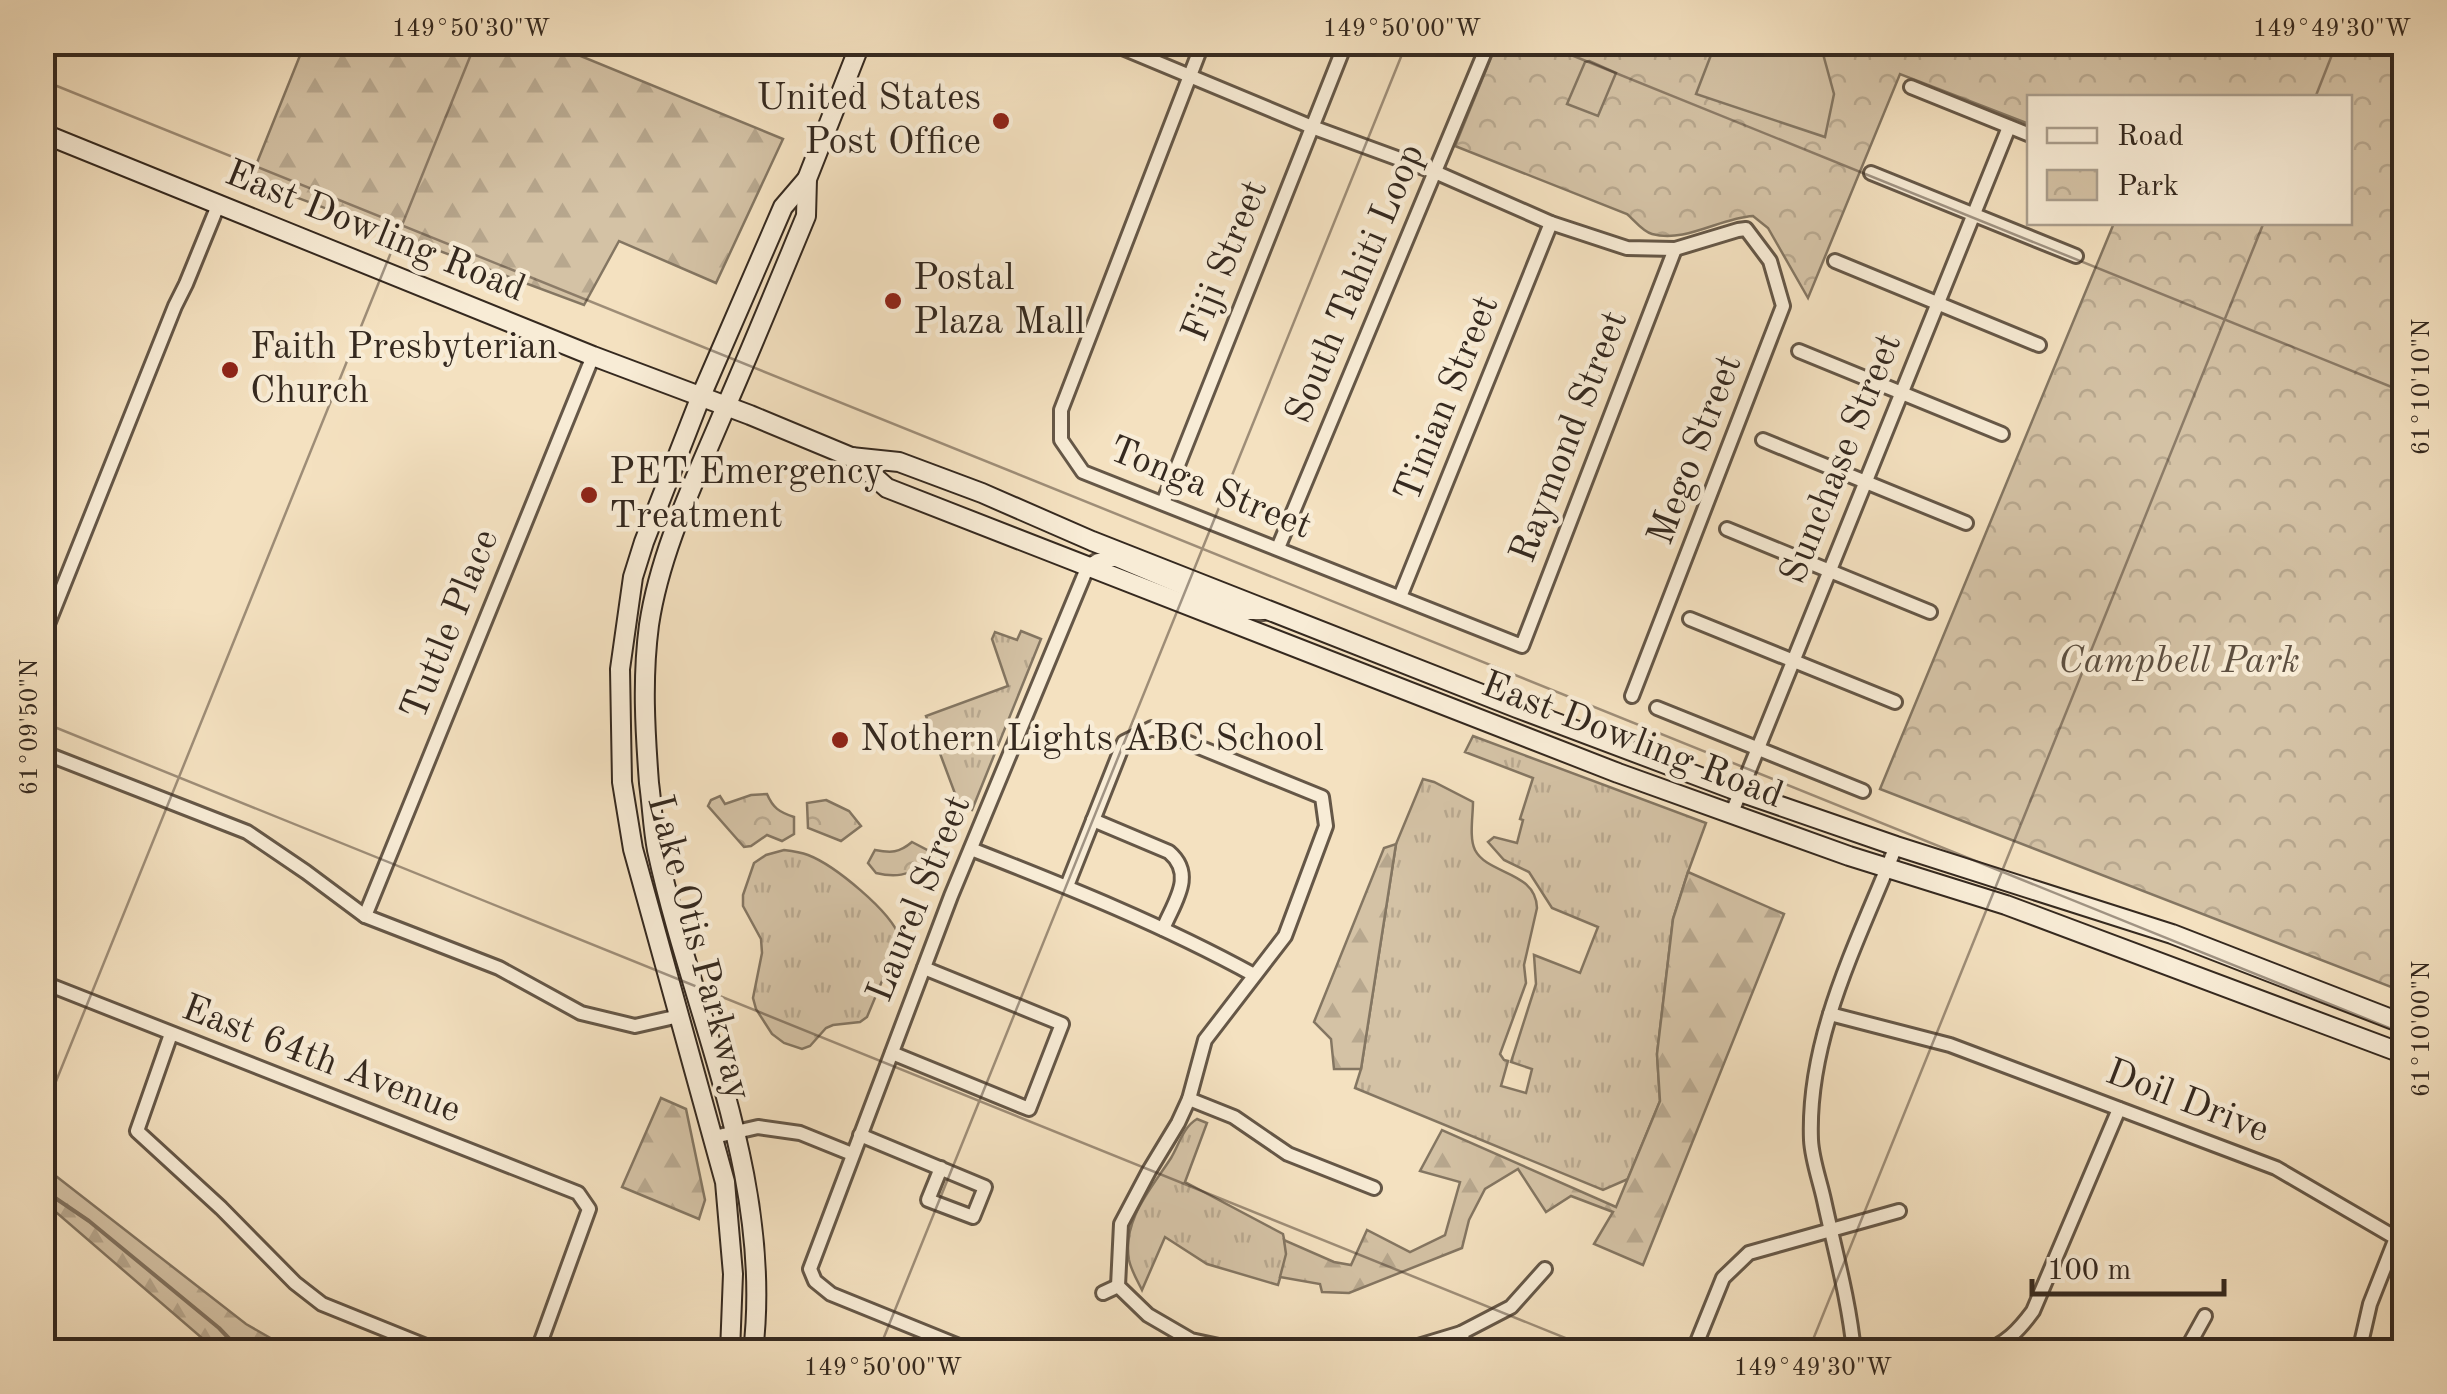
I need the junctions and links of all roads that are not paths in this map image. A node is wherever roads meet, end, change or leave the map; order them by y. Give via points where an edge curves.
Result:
1 (861, 42) edge
2 (1108, 42) edge
3 (1203, 42) edge
4 (1346, 42) edge
5 (1489, 42) edge
6 (1189, 76) junction
7 (1912, 88) dead end
8 (1312, 127) junction
9 (2008, 127) junction
10 (42, 133) edge
11 (2027, 134) edge
12 (1436, 172) junction
13 (1872, 174) dead end
14 (807, 179) junction
15 (219, 203) junction
16 (1973, 214) junction
17 (1551, 224) junction
18 (1675, 249) junction
19 (2076, 256) dead end
20 (1835, 261) dead end
21 (1937, 304) junction
22 (2039, 345) dead end
23 (1799, 351) dead end
24 (593, 356) junction
25 (1900, 393) junction
26 (701, 396) junction
27 (726, 406) junction
28 (2002, 434) dead end
29 (1763, 440) dead end
30 (851, 457) junction
31 (1866, 483) junction
32 (1162, 503) junction
33 (1966, 523) dead end
34 (1727, 529) dead end
35 (1278, 548) junction
36 (1088, 566) junction
37 (1829, 572) junction
38 (1400, 597) junction
39 (1930, 612) dead end
40 (1276, 613) junction
41 (1690, 619) dead end
42 (42, 639) edge
43 (1522, 646) joint
44 (1793, 662) junction
45 (1632, 696) dead end
46 (1895, 702) dead end
47 (1657, 708) dead end
48 (1757, 748) junction
49 (42, 752) edge
50 (1863, 790) dead end
51 (1740, 792) junction
52 (1732, 814) junction
53 (1093, 820) junction
54 (1896, 846) junction
55 (971, 849) junction
56 (1887, 868) junction
57 (1067, 886) junction
58 (365, 916) junction
59 (1163, 929) junction
60 (924, 968) junction
61 (1254, 975) junction
62 (42, 982) edge
63 (1830, 1014) junction
64 (679, 1016) junction
65 (2404, 1024) edge
66 (170, 1034) junction
67 (892, 1052) junction
68 (2404, 1054) edge
69 (716, 1062) junction
70 (1189, 1099) junction
71 (2119, 1109) junction
72 (737, 1132) junction
73 (860, 1135) junction
74 (714, 1137) junction
75 (852, 1154) junction
76 (941, 1168) junction
77 (1374, 1188) dead end
78 (1899, 1211) dead end
79 (1830, 1229) junction
80 (1545, 1269) dead end
81 (1118, 1286) junction
82 (1102, 1293) dead end
83 (2204, 1316) dead end
84 (1460, 1333) junction
85 (442, 1352) edge
86 (536, 1352) edge
87 (730, 1352) edge
88 (753, 1352) edge
89 (974, 1352) edge
90 (1247, 1352) edge
91 (1398, 1352) edge
92 (1468, 1352) edge
93 (1692, 1352) edge
94 (1854, 1352) edge
95 (1982, 1352) edge
96 (2185, 1352) edge
97 (2360, 1352) edge

1 - 14 main road, Lake Otis Parkway
2 - 6 street
3 - 6 street, Tonga Street
4 - 8 street, Fiji Street
5 - 12 street, South Tahiti Loop
6 - 8 street
6 - 32 street, Tonga Street via 1061,410 1061,440 1083,472
7 - 9 street
8 - 12 street
8 - 32 street, Fiji Street
9 - 11 street
9 - 16 street, Sunchase Street
10 - 15 main road, East Dowling Road
12 - 17 street
12 - 35 street, South Tahiti Loop
13 - 16 street
14 - 26 main road, Lake Otis Parkway via 783,207
14 - 27 main road, Lake Otis Parkway via 806,216
15 - 24 main road, East Dowling Road
15 - 42 street
16 - 19 street
16 - 21 street, Sunchase Street
17 - 18 street via 1628,248
17 - 38 street, Tinian Street
18 - 43 street, Raymond Street
18 - 45 street, Mego Street via 1746,229 1770,261 1783,306
20 - 21 street
21 - 22 street
21 - 25 street, Sunchase Street
23 - 25 street
24 - 26 main road, East Dowling Road
24 - 58 street, Tuttle Place
25 - 28 street
25 - 31 street, Sunchase Street
26 - 27 main road, East Dowling Road
26 - 64 main road, Lake Otis Parkway via 632,577 620,669 622,782 633,849
27 - 30 main road, East Dowling Road
27 - 69 main road, Lake Otis Parkway via 662,572 650,623 644,724 656,846
29 - 31 street
30 - 36 main road, East Dowling Road via 886,488
30 - 40 main road, East Dowling Road via 899,462
31 - 33 street
31 - 37 street, Sunchase Street
32 - 35 street, Tonga Street
34 - 37 street
35 - 38 street, Tonga Street
36 - 40 street via 1116,560 1245,613
36 - 52 main road, East Dowling Road
36 - 55 street, Laurel Street
37 - 39 street
37 - 44 street, Sunchase Street
38 - 43 street, Tonga Street
40 - 51 main road, East Dowling Road
41 - 44 street
44 - 46 street
44 - 48 street, Sunchase Street
47 - 48 street
48 - 50 street
48 - 51 street, Sunchase Street
49 - 58 street via 247,832
51 - 52 street, Sunchase Street
51 - 54 main road, East Dowling Road
52 - 56 main road, East Dowling Road
53 - 57 street
53 - 59 street via 1179,860 1184,877
53 - 61 street via 1124,742 1152,728 1322,797 1326,826 1292,918
54 - 56 street
54 - 65 main road, East Dowling Road via 2172,934
55 - 57 street
55 - 60 street, Laurel Street
56 - 63 street
56 - 68 main road, East Dowling Road via 2006,905
57 - 59 street
58 - 64 street via 499,968 581,1013 635,1026
59 - 61 street
60 - 67 street, Laurel Street
60 - 67 street via 1062,1024 1029,1109
61 - 70 street via 1205,1040
62 - 66 street, East 64th Avenue
63 - 71 street, Doil Drive via 1950,1045
63 - 79 street via 1818,1060 1811,1142
64 - 69 main road
64 - 74 main road, Lake Otis Parkway
66 - 85 street via 137,1131 322,1304
66 - 86 street, East 64th Avenue via 578,1193 589,1208
67 - 73 street, Laurel Street
69 - 72 main road, Lake Otis Parkway
70 - 77 street via 1234,1117 1288,1154
70 - 81 street via 1122,1224
71 - 95 street via 2032,1311 2016,1334
71 - 97 street, Doil Drive via 2276,1168 2396,1238
72 - 74 street
72 - 75 street via 758,1127 800,1133
72 - 88 main road, Lake Otis Parkway via 756,1252
73 - 75 street, Laurel Street
73 - 76 street
74 - 87 main road, Lake Otis Parkway via 732,1255
75 - 89 street, Laurel Street via 810,1268 815,1281 831,1294
76 - 76 street via 985,1187 973,1217 928,1200
78 - 79 street
79 - 93 street via 1749,1253 1723,1278
79 - 94 street
80 - 84 street via 1512,1307
81 - 82 street
81 - 90 street via 1148,1315 1191,1340
83 - 96 street
84 - 91 street
84 - 92 street

